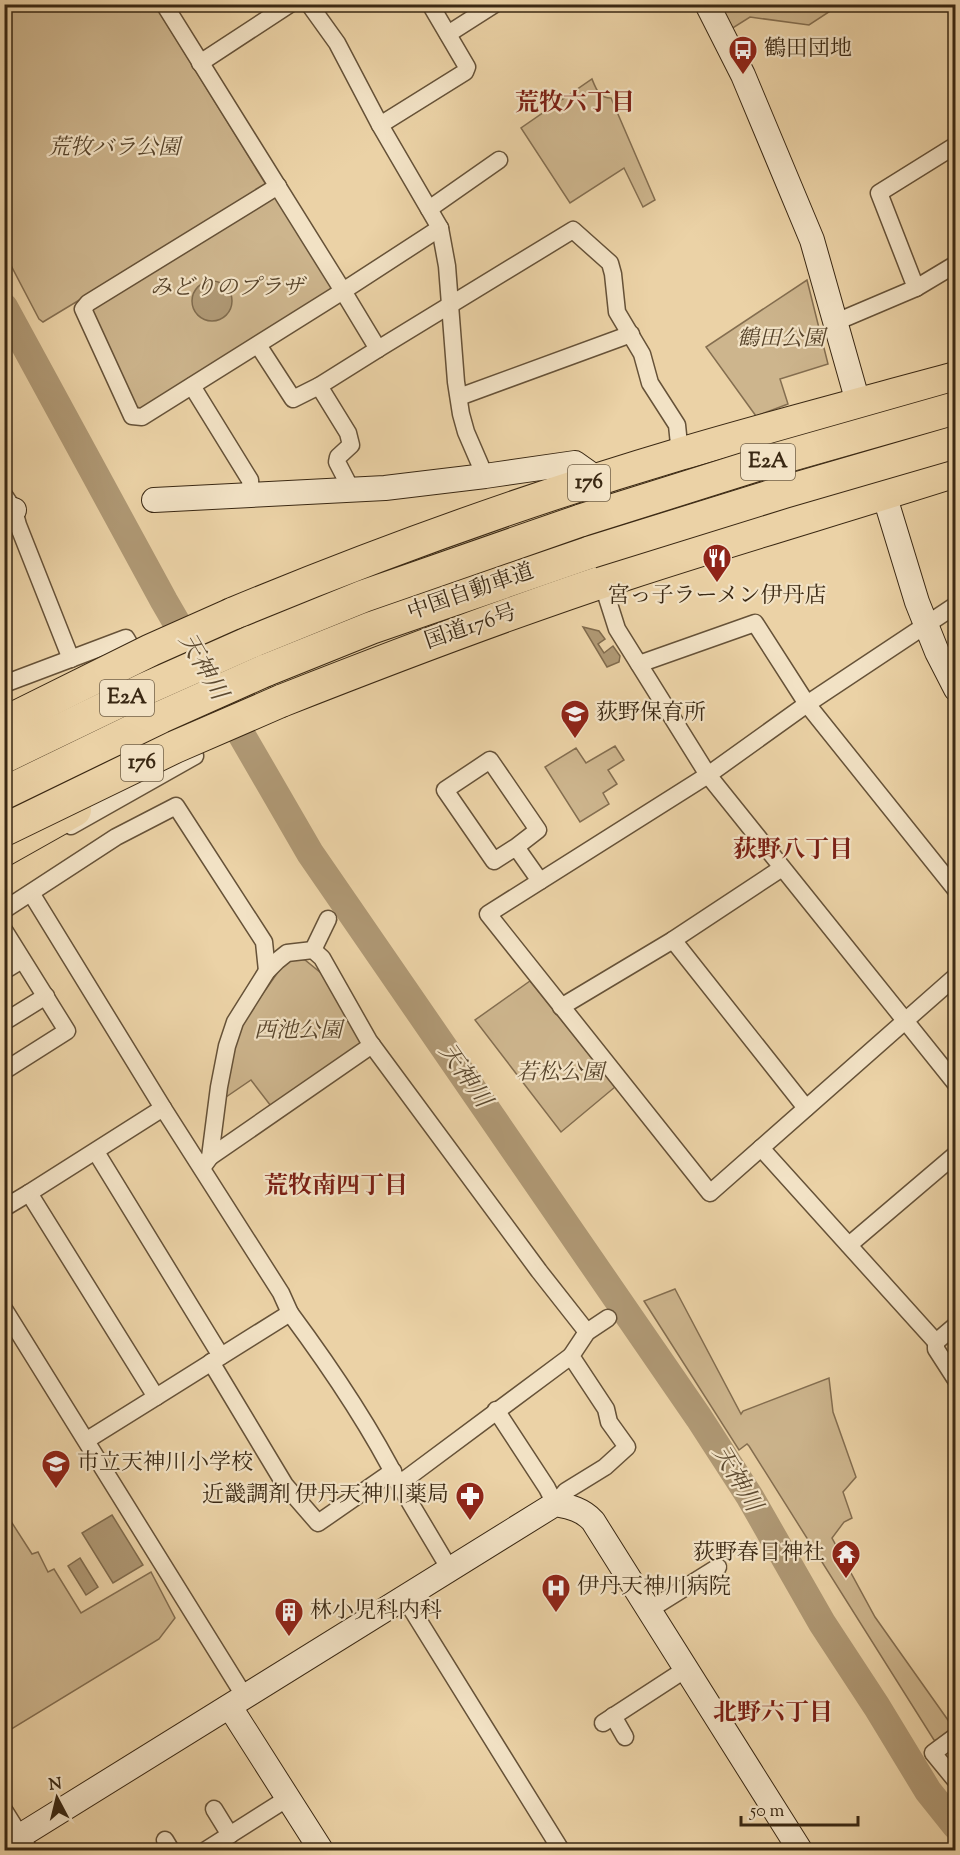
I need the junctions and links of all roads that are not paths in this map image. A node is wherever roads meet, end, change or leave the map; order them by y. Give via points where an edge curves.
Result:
1 (164, 4) edge
2 (290, 4) edge
3 (309, 4) edge
4 (430, 4) edge
5 (495, 4) edge
6 (707, 4) edge
7 (448, 34) junction
8 (200, 63) junction
9 (380, 125) junction
10 (956, 145) edge
11 (499, 160) dead end
12 (278, 186) junction
13 (429, 210) junction
14 (440, 228) junction
15 (956, 264) edge
16 (916, 288) junction
17 (343, 291) junction
18 (450, 305) junction
19 (836, 322) junction
20 (631, 334) junction
21 (258, 345) junction
22 (378, 349) junction
23 (956, 378) edge
24 (192, 386) junction
25 (319, 386) junction
26 (459, 397) junction
27 (858, 404) junction
28 (956, 408) edge
29 (956, 442) edge
30 (680, 454) junction
31 (956, 471) edge
32 (485, 476) junction
33 (599, 480) junction
34 (351, 489) junction
35 (251, 494) junction
36 (884, 494) junction
37 (154, 500) dead end
38 (8, 505) edge
39 (614, 578) junction
40 (956, 605) edge
41 (926, 625) junction
42 (150, 650) junction
43 (70, 659) junction
44 (639, 664) junction
45 (4, 684) edge
46 (956, 689) edge
47 (4, 703) edge
48 (807, 705) junction
49 (4, 723) edge
50 (175, 747) junction
51 (4, 757) edge
52 (708, 776) junction
53 (4, 793) edge
54 (4, 830) edge
55 (516, 847) junction
56 (4, 850) edge
57 (4, 864) edge
58 (782, 868) junction
59 (540, 881) junction
60 (956, 890) edge
61 (32, 893) junction
62 (4, 910) edge
63 (328, 919) dead end
64 (4, 930) edge
65 (673, 940) junction
66 (313, 950) junction
67 (22, 960) junction
68 (4, 971) edge
69 (267, 971) junction
70 (956, 976) edge
71 (46, 996) junction
72 (561, 1007) junction
73 (4, 1022) edge
74 (904, 1022) junction
75 (372, 1045) junction
76 (4, 1071) edge
77 (956, 1084) edge
78 (163, 1108) junction
79 (806, 1108) junction
80 (761, 1148) junction
81 (96, 1152) junction
82 (956, 1154) edge
83 (206, 1162) junction
84 (29, 1193) junction
85 (4, 1208) edge
86 (849, 1245) junction
87 (4, 1309) edge
88 (290, 1313) junction
89 (608, 1318) dead end
90 (956, 1325) edge
91 (587, 1332) junction
92 (936, 1342) junction
93 (572, 1356) junction
94 (216, 1359) junction
95 (956, 1380) edge
96 (156, 1397) junction
97 (496, 1410) junction
98 (87, 1440) junction
99 (396, 1477) junction
100 (555, 1503) junction
101 (718, 1567) dead end
102 (449, 1568) junction
103 (404, 1598) junction
104 (649, 1610) junction
105 (686, 1669) junction
106 (238, 1702) junction
107 (956, 1736) edge
108 (625, 1737) dead end
109 (956, 1780) edge
110 (288, 1798) junction
111 (214, 1809) dead end
112 (4, 1810) edge
113 (230, 1835) junction
114 (18, 1844) edge
115 (206, 1851) edge
116 (321, 1851) edge
117 (561, 1851) edge
118 (800, 1851) edge

1 - 8 street
2 - 8 street
3 - 9 street via 338,43
4 - 7 street
5 - 7 street
6 - 19 street via 743,75 795,197
7 - 9 street via 467,68 465,72
8 - 12 street
9 - 13 street
10 - 16 street via 879,193
11 - 13 street
12 - 17 street
12 - 24 street via 83,309 132,416 142,417
13 - 14 street
14 - 17 street
14 - 18 street
15 - 16 street
16 - 19 street
17 - 21 street
17 - 22 street
18 - 20 street via 573,230 610,263 617,312
18 - 22 street
18 - 26 street
19 - 27 street
20 - 26 street
20 - 30 street via 642,354 650,383 677,425
21 - 24 street
21 - 25 street via 293,399
22 - 25 street
23 - 27 highway, 176
24 - 35 street via 250,480
25 - 34 street via 348,433 351,445 337,462
26 - 32 street via 466,432
27 - 30 highway, 176
27 - 36 street
28 - 51 highway, 中国自動車道 / E2A, bridge via 582,520 364,596 145,689
29 - 53 highway, 中国自動車道 / E2A, bridge via 591,552 371,628 161,717
30 - 33 highway, 176
31 - 36 highway, 国道176号 / 176
32 - 33 street via 575,463
32 - 34 street
33 - 39 street
33 - 42 highway, 176, bridge via 349,566
34 - 35 street
35 - 37 street
36 - 39 highway, 国道176号 / 176
36 - 41 street
38 - 43 street
39 - 44 street via 617,629
39 - 50 highway, 国道176号 / 176, bridge via 417,647
40 - 41 street
41 - 46 street
41 - 48 street
42 - 47 highway, bridge
42 - 49 highway, 176, bridge
43 - 45 street
43 - 57 street via 126,638 195,756
44 - 48 street via 754,623
44 - 52 street
48 - 52 street
48 - 60 street
50 - 54 highway, 国道176号 / 176, bridge
50 - 56 highway, bridge via 83,806
52 - 58 street
52 - 59 street
55 - 55 street via 494,861 445,790 490,760 538,830
55 - 59 street
58 - 65 street
58 - 74 street
59 - 72 street via 488,914
61 - 62 street
61 - 69 street via 116,837 176,806 264,942
61 - 78 street
63 - 66 street
64 - 67 street
65 - 72 street
65 - 79 street
66 - 69 street via 287,953
66 - 75 street via 322,958
67 - 68 street
67 - 71 street
69 - 83 street via 243,1006 227,1046
70 - 74 street
71 - 73 street
71 - 76 street via 67,1031
72 - 80 street via 710,1193
74 - 77 street
74 - 79 street
75 - 83 street
75 - 91 street
78 - 81 street
78 - 83 street
79 - 80 street
80 - 86 street
81 - 84 street
81 - 94 street
82 - 86 street
83 - 88 street
84 - 85 street
84 - 96 street
86 - 92 street
87 - 98 street
88 - 94 street
88 - 99 street via 320,1353
89 - 91 street
90 - 92 street
91 - 93 street
92 - 95 street via 936,1349
93 - 97 street
93 - 100 street via 627,1447
94 - 96 street
94 - 99 street via 285,1485 318,1523
96 - 98 street
97 - 99 street
97 - 100 street
98 - 106 street
99 - 102 street
100 - 102 street
100 - 104 street via 578,1509 593,1521
101 - 104 street
102 - 103 street
103 - 106 street
103 - 117 street
104 - 105 street
105 - 108 street via 608,1720
105 - 118 street
106 - 110 street
106 - 114 street
107 - 109 street via 933,1753
110 - 113 street
110 - 116 street
111 - 113 street
112 - 114 street
113 - 115 street

